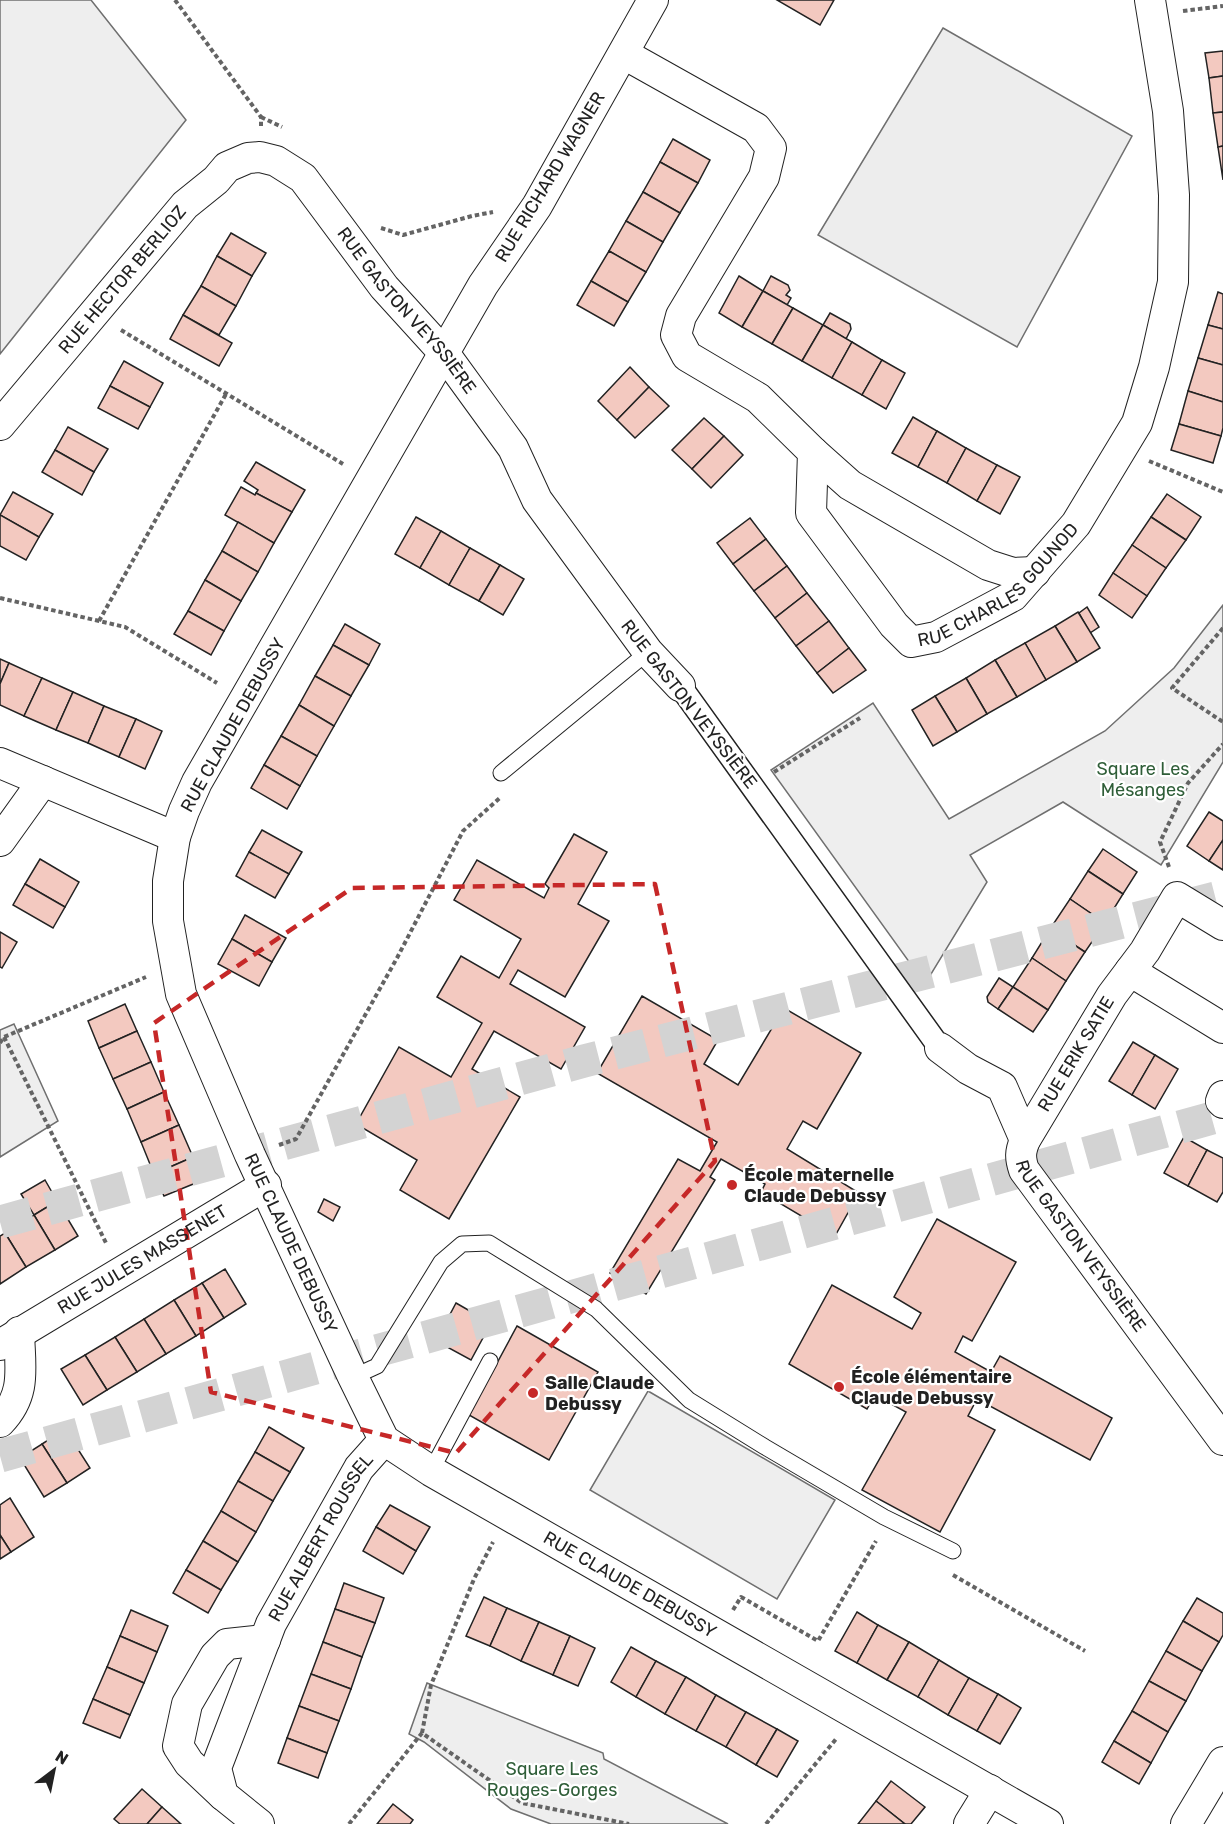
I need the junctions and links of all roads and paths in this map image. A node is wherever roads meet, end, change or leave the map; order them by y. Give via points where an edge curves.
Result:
1 (175, 0) edge
2 (653, 0) edge
3 (1223, 6) edge
4 (1151, 8) edge
5 (624, 54) junction
6 (261, 117) junction
7 (285, 129) dead end
8 (260, 157) junction
9 (537, 206) junction
10 (374, 226) dead end
11 (93, 314) junction
12 (444, 353) junction
13 (226, 394) junction
14 (0, 425) edge
15 (1120, 451) junction
16 (813, 452) junction
17 (372, 482) junction
18 (1223, 492) edge
19 (1035, 572) junction
20 (0, 598) edge
21 (99, 621) junction
22 (1223, 628) edge
23 (648, 652) junction
24 (680, 686) joint
25 (245, 701) junction
26 (860, 718) dead end
27 (1223, 722) edge
28 (1223, 744) edge
29 (0, 763) edge
30 (501, 773) joint
31 (767, 777) dead end
32 (43, 781) junction
33 (175, 837) junction
34 (0, 841) edge
35 (1177, 897) junction
36 (1223, 925) edge
37 (176, 964) junction
38 (1130, 971) junction
39 (1223, 1028) edge
40 (4, 1037) junction
41 (0, 1043) edge
42 (940, 1048) joint
43 (1223, 1096) edge
44 (1223, 1103) edge
45 (1025, 1140) junction
46 (250, 1155) junction
47 (266, 1185) junction
48 (121, 1272) junction
49 (10, 1339) edge
50 (490, 1361) dead end
51 (353, 1377) junction
52 (0, 1422) edge
53 (1218, 1427) edge
54 (384, 1440) junction
55 (431, 1471) junction
56 (507, 1515) junction
57 (880, 1534) dead end
58 (952, 1551) dead end
59 (952, 1575) dead end
60 (729, 1617) dead end
61 (265, 1640) junction
62 (1085, 1651) dead end
63 (856, 1714) junction
64 (422, 1732) junction
65 (1223, 1762) edge
66 (990, 1790) junction
67 (223, 1795) junction
68 (259, 1824) edge
69 (349, 1824) edge
70 (629, 1824) edge
71 (766, 1824) edge
72 (969, 1824) edge
73 (1048, 1824) edge
74 (1186, 1824) edge

1 - 6 path
2 - 5 street, RUE RICHARD WAGNER
3 - 4 path
4 - 15 street, RUE CHARLES GOUNOD via 1168,111 1174,195 1173,282 1137,423
5 - 9 street, RUE RICHARD WAGNER
5 - 16 street via 756,128 771,148 765,177 681,316 676,335 687,356 758,398
6 - 7 path
6 - 8 path
8 - 11 street, RUE HECTOR BERLIOZ via 227,167 185,205
8 - 12 street, RUE GASTON VEYSSIÈRE via 276,161 303,178 384,286
9 - 10 path via 472,216 403,235
9 - 12 street, RUE RICHARD WAGNER via 483,285
11 - 13 path
11 - 14 street, RUE HECTOR BERLIOZ
12 - 17 street, RUE CLAUDE DEBUSSY
12 - 23 street, RUE GASTON VEYSSIÈRE via 513,448 537,500
13 - 17 path
13 - 21 path
15 - 18 path
15 - 19 street, RUE CHARLES GOUNOD via 1076,524
16 - 19 street via 850,485 988,565 1013,573
16 - 19 street, RUE CHARLES GOUNOD via 811,513 910,642 936,637 1013,596
17 - 25 street, RUE CLAUDE DEBUSSY
20 - 21 path
21 - 25 path via 125,627
22 - 27 path via 1172,688
23 - 24 street, RUE GASTON VEYSSIÈRE
23 - 30 lane
24 - 42 street, RUE GASTON VEYSSIÈRE
25 - 33 street, RUE CLAUDE DEBUSSY via 197,782
26 - 31 path
28 - 35 path via 1188,783 1160,842
29 - 32 street
30 - 46 path via 508,792 463,831 296,1139
32 - 33 street
32 - 34 street
33 - 37 street, RUE CLAUDE DEBUSSY via 168,880 168,921
35 - 36 street
35 - 38 street, RUE ERIK SATIE
37 - 40 path
37 - 46 street, RUE CLAUDE DEBUSSY via 181,994
38 - 39 street
38 - 45 street, RUE ERIK SATIE
40 - 41 path
40 - 48 path
42 - 45 street, RUE GASTON VEYSSIÈRE via 1002,1087
43 - 44 street
45 - 53 street, RUE GASTON VEYSSIÈRE via 1020,1158 1024,1170
46 - 47 street, RUE CLAUDE DEBUSSY
47 - 48 street, RUE JULES MASSENET
47 - 51 street, RUE CLAUDE DEBUSSY
48 - 49 street, RUE JULES MASSENET
49 - 52 street, RUE JULES MASSENET via 21,1387 16,1402
50 - 55 lane
51 - 54 street, RUE CLAUDE DEBUSSY
51 - 58 lane via 377,1366 441,1262 462,1244 489,1243 596,1309 689,1400 874,1511
54 - 55 street, RUE CLAUDE DEBUSSY
54 - 61 street, RUE ALBERT ROUSSEL via 359,1468
55 - 56 street, RUE CLAUDE DEBUSSY
56 - 63 street, RUE CLAUDE DEBUSSY
56 - 64 path via 474,1579 430,1685
57 - 60 path via 818,1641 741,1597
59 - 62 path
61 - 67 street, RUE ALBERT ROUSSEL via 216,1768
61 - 67 street, RUE ALBERT ROUSSEL via 227,1644 215,1656 187,1704 178,1746 189,1763
63 - 66 street, RUE CLAUDE DEBUSSY
63 - 71 path
64 - 69 path
64 - 70 path via 522,1803
65 - 74 street
66 - 72 street
66 - 73 street, RUE CLAUDE DEBUSSY
67 - 68 street, RUE ALBERT ROUSSEL

